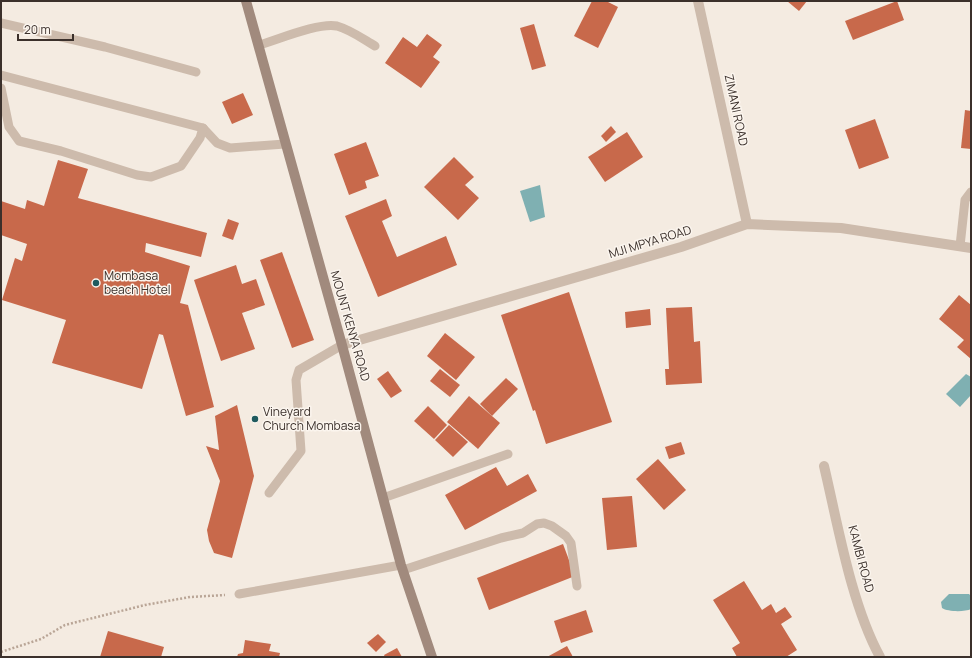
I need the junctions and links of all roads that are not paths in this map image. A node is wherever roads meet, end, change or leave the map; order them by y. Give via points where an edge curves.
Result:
1 (246, 1) edge
2 (698, 1) edge
3 (1, 23) edge
4 (259, 45) junction
5 (375, 46) dead end
6 (196, 72) dead end
7 (1, 75) edge
8 (1, 88) edge
9 (203, 128) junction
10 (285, 144) junction
11 (971, 192) edge
12 (747, 224) junction
13 (960, 246) junction
14 (971, 248) edge
15 (342, 345) junction
16 (508, 454) dead end
17 (824, 466) dead end
18 (269, 493) dead end
19 (383, 498) junction
20 (402, 568) junction
21 (577, 586) dead end
22 (239, 594) road end
23 (432, 657) edge
24 (880, 657) edge

1 - 4 main road, MOUNT KENYA ROAD
2 - 12 street, ZIMANI ROAD
3 - 6 lane via 105,47
4 - 5 lane via 323,25 350,31
4 - 10 main road, MOUNT KENYA ROAD
7 - 9 lane
8 - 9 lane via 9,127 19,141 61,151 137,175 151,177 181,166 200,138
9 - 10 lane via 217,143 230,148
10 - 15 main road, MOUNT KENYA ROAD
11 - 13 lane via 965,200
12 - 13 street, MJI MPYA ROAD via 841,228
12 - 15 street, MJI MPYA ROAD via 681,247
13 - 14 street, MJI MPYA ROAD
15 - 18 lane via 299,370 296,380 301,450
15 - 19 main road, MOUNT KENYA ROAD
16 - 19 lane
17 - 24 street, KAMBI ROAD via 854,589
19 - 20 main road, MOUNT KENYA ROAD
20 - 21 lane via 523,533 544,522 561,533 571,544
20 - 22 lane
20 - 23 main road, MOUNT KENYA ROAD

